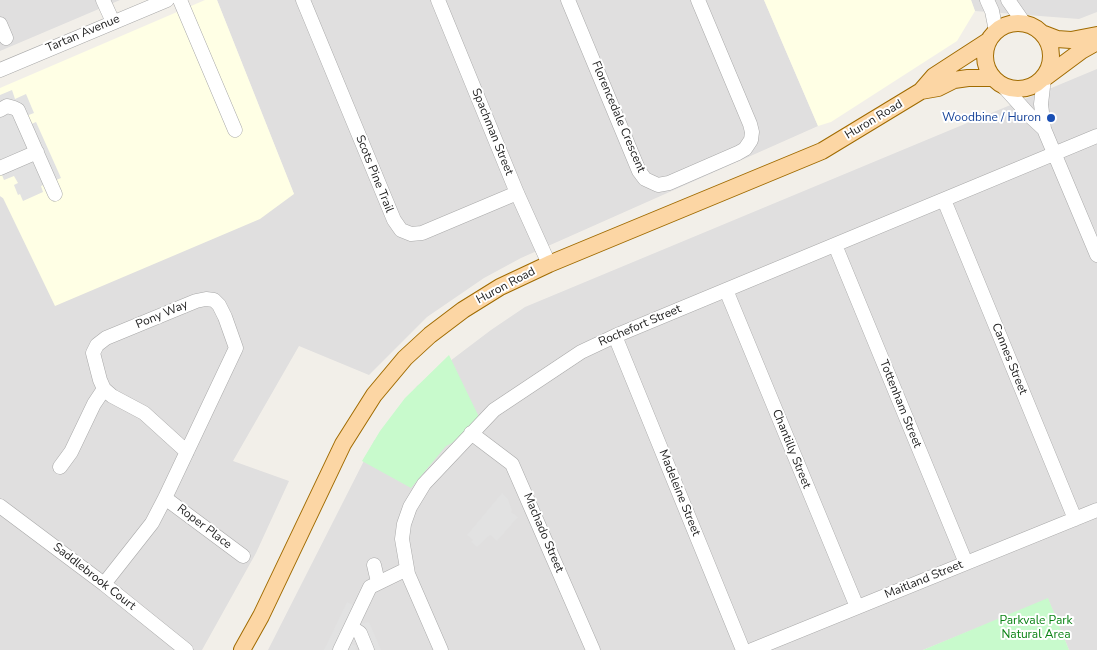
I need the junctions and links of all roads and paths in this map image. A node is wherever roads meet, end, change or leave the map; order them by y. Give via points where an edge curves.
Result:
1 (104, 0) edge
2 (167, 0) edge
3 (180, 0) edge
4 (303, 0) edge
5 (438, 0) edge
6 (568, 0) edge
7 (698, 0) edge
8 (987, 0) edge
9 (1008, 0) edge
10 (112, 22) junction
11 (1024, 23) junction
12 (0, 24) edge
13 (1044, 34) junction
14 (1097, 35) edge
15 (992, 36) junction
16 (6, 38) dead end
17 (1097, 42) edge
18 (0, 70) edge
19 (1044, 78) junction
20 (999, 83) junction
21 (921, 91) junction
22 (0, 110) edge
23 (1044, 129) junction
24 (235, 130) dead end
25 (1097, 136) edge
26 (37, 152) junction
27 (1055, 154) junction
28 (0, 168) edge
29 (518, 193) junction
30 (55, 194) dead end
31 (944, 200) junction
32 (835, 245) junction
33 (1097, 255) edge
34 (549, 264) junction
35 (726, 290) junction
36 (615, 336) junction
37 (104, 389) junction
38 (471, 433) junction
39 (187, 452) junction
40 (60, 467) dead end
41 (166, 498) junction
42 (0, 506) edge
43 (1097, 510) edge
44 (1075, 518) junction
45 (243, 556) dead end
46 (966, 563) junction
47 (374, 565) dead end
48 (407, 569) junction
49 (378, 582) junction
50 (104, 584) junction
51 (857, 608) junction
52 (351, 626) junction
53 (186, 650) edge
54 (242, 650) edge
55 (340, 650) edge
56 (368, 650) edge
57 (441, 650) edge
58 (593, 650) edge
59 (743, 650) edge
60 (752, 650) edge

1 - 10 street
2 - 10 street, Tartan Avenue
3 - 24 street
4 - 29 street, Scots Pine Trail via 400,230 422,233
5 - 29 street, Spachman Street
6 - 7 street, Florencedale Crescent via 639,171 648,181 662,185 742,152 751,136 750,124
8 - 15 street via 992,11
9 - 11 street
10 - 18 street, Tartan Avenue
11 - 13 main road
11 - 15 main road via 1006,25
12 - 16 street
13 - 14 main road via 1071,40
13 - 19 main road via 1052,59
15 - 20 main road via 985,52 986,64
15 - 21 main road, Huron Road via 934,76
17 - 19 main road
19 - 20 main road via 1028,88 1013,90
19 - 23 street via 1041,104
20 - 21 main road, Huron Road via 968,78
20 - 23 street
21 - 34 main road, Huron Road via 822,151
22 - 26 street via 7,106 18,110
23 - 27 street
25 - 27 street, Rochefort Street
26 - 28 street
26 - 30 street
27 - 31 street, Rochefort Street
27 - 33 street
29 - 34 street, Spachman Street
31 - 32 street, Rochefort Street
31 - 44 street, Cannes Street
32 - 35 street, Rochefort Street
32 - 46 street, Tottenham Street
34 - 54 main road, Huron Road via 501,286 463,310 405,358 374,395 343,444
35 - 36 street, Rochefort Street
35 - 51 street, Chantilly Street
36 - 38 street, Rochefort Street via 581,352 494,410
36 - 59 street, Madeleine Street
37 - 39 street via 144,413
37 - 39 street, Pony Way via 94,359 97,345 106,338 196,301 214,300 225,317 236,348
37 - 40 street
38 - 48 street, Rochefort Street via 424,484 410,506 402,539
38 - 58 street, Machado Street via 512,464
39 - 41 street, Pony Way
41 - 45 street, Roper Place
41 - 50 street, Pony Way via 152,523
42 - 50 street, Saddlebrook Court
43 - 44 street, Maitland Street
44 - 46 street, Maitland Street
46 - 51 street, Maitland Street
47 - 49 street
48 - 49 street
48 - 57 street, Rochefort Street
49 - 52 street via 368,590
50 - 53 street, Saddlebrook Court
51 - 60 street, Maitland Street
52 - 55 street
52 - 56 street via 360,632

